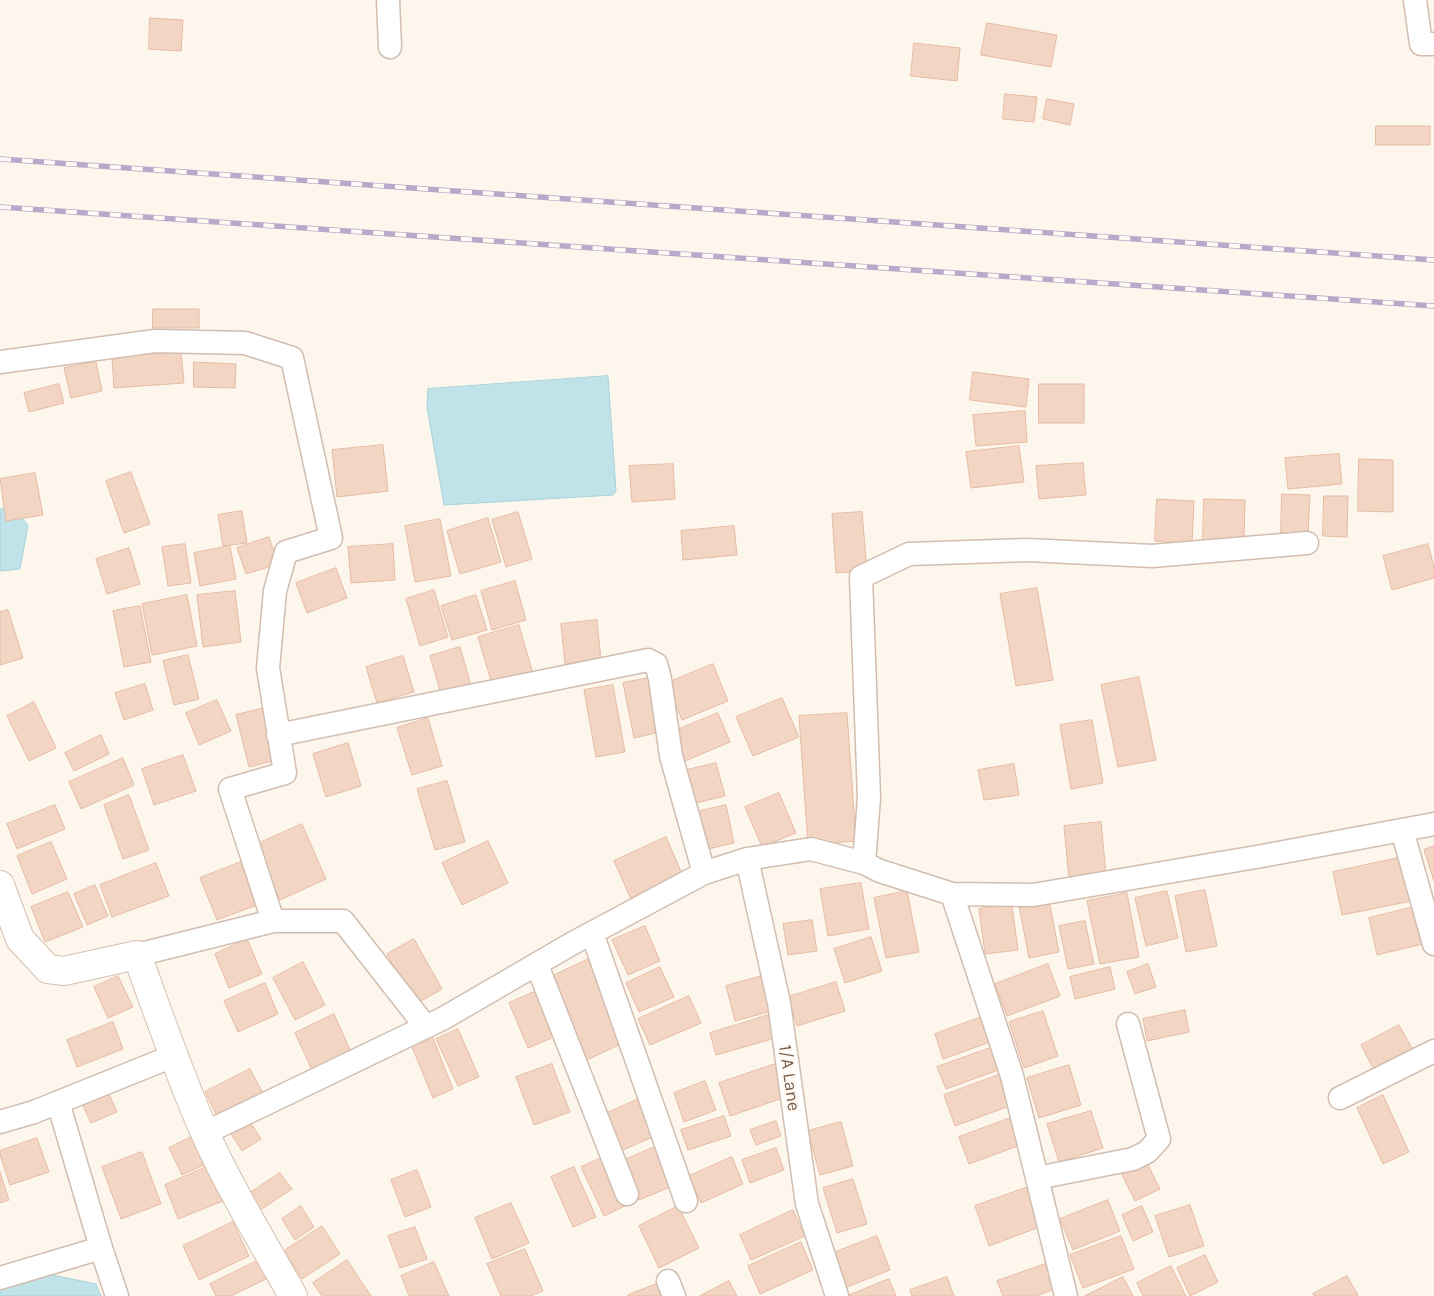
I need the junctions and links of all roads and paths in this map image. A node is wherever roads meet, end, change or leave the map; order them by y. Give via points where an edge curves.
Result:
1 (388, 0) edge
2 (1415, 0) edge
3 (1434, 44) edge
4 (390, 47) dead end
5 (0, 362) edge
6 (1307, 543) dead end
7 (278, 735) junction
8 (1434, 824) edge
9 (1402, 830) junction
10 (747, 859) junction
11 (864, 863) junction
12 (704, 873) junction
13 (0, 885) edge
14 (952, 894) junction
15 (274, 921) junction
16 (592, 933) junction
17 (1434, 944) edge
18 (137, 955) junction
19 (537, 964) junction
20 (1128, 1024) dead end
21 (426, 1027) junction
22 (1434, 1051) edge
23 (174, 1056) junction
24 (1340, 1098) dead end
25 (58, 1102) junction
26 (0, 1122) edge
27 (205, 1133) junction
28 (1037, 1178) junction
29 (627, 1194) dead end
30 (686, 1201) dead end
31 (101, 1248) junction
32 (0, 1278) edge
33 (287, 1294) edge
34 (117, 1296) edge
35 (837, 1296) edge
36 (1066, 1296) edge

1 - 4 street
2 - 3 street via 1422,44
5 - 7 street via 155,341 245,343 292,358 331,538 286,552 275,591 268,668
6 - 11 street via 1152,556 1027,550 909,554 861,577 869,798
7 - 12 street via 648,660 656,664 660,679 671,756
7 - 15 street via 285,773 230,789
8 - 9 street
9 - 14 street via 1033,895
9 - 17 street
10 - 11 street via 810,849
10 - 12 street
10 - 35 street, 1/A Lane via 779,1003 807,1204
11 - 14 street
12 - 16 street
13 - 18 street via 20,939 48,969 64,971
14 - 28 street via 1012,1076
15 - 18 street
15 - 21 street via 343,921
16 - 19 street
16 - 30 street
18 - 23 street
19 - 21 street
19 - 29 street
20 - 28 street via 1159,1139 1147,1152 1133,1159
21 - 27 street
22 - 24 street
23 - 25 street
23 - 27 street
25 - 26 street
25 - 31 street
27 - 33 street
28 - 36 street
31 - 32 street
31 - 34 street

